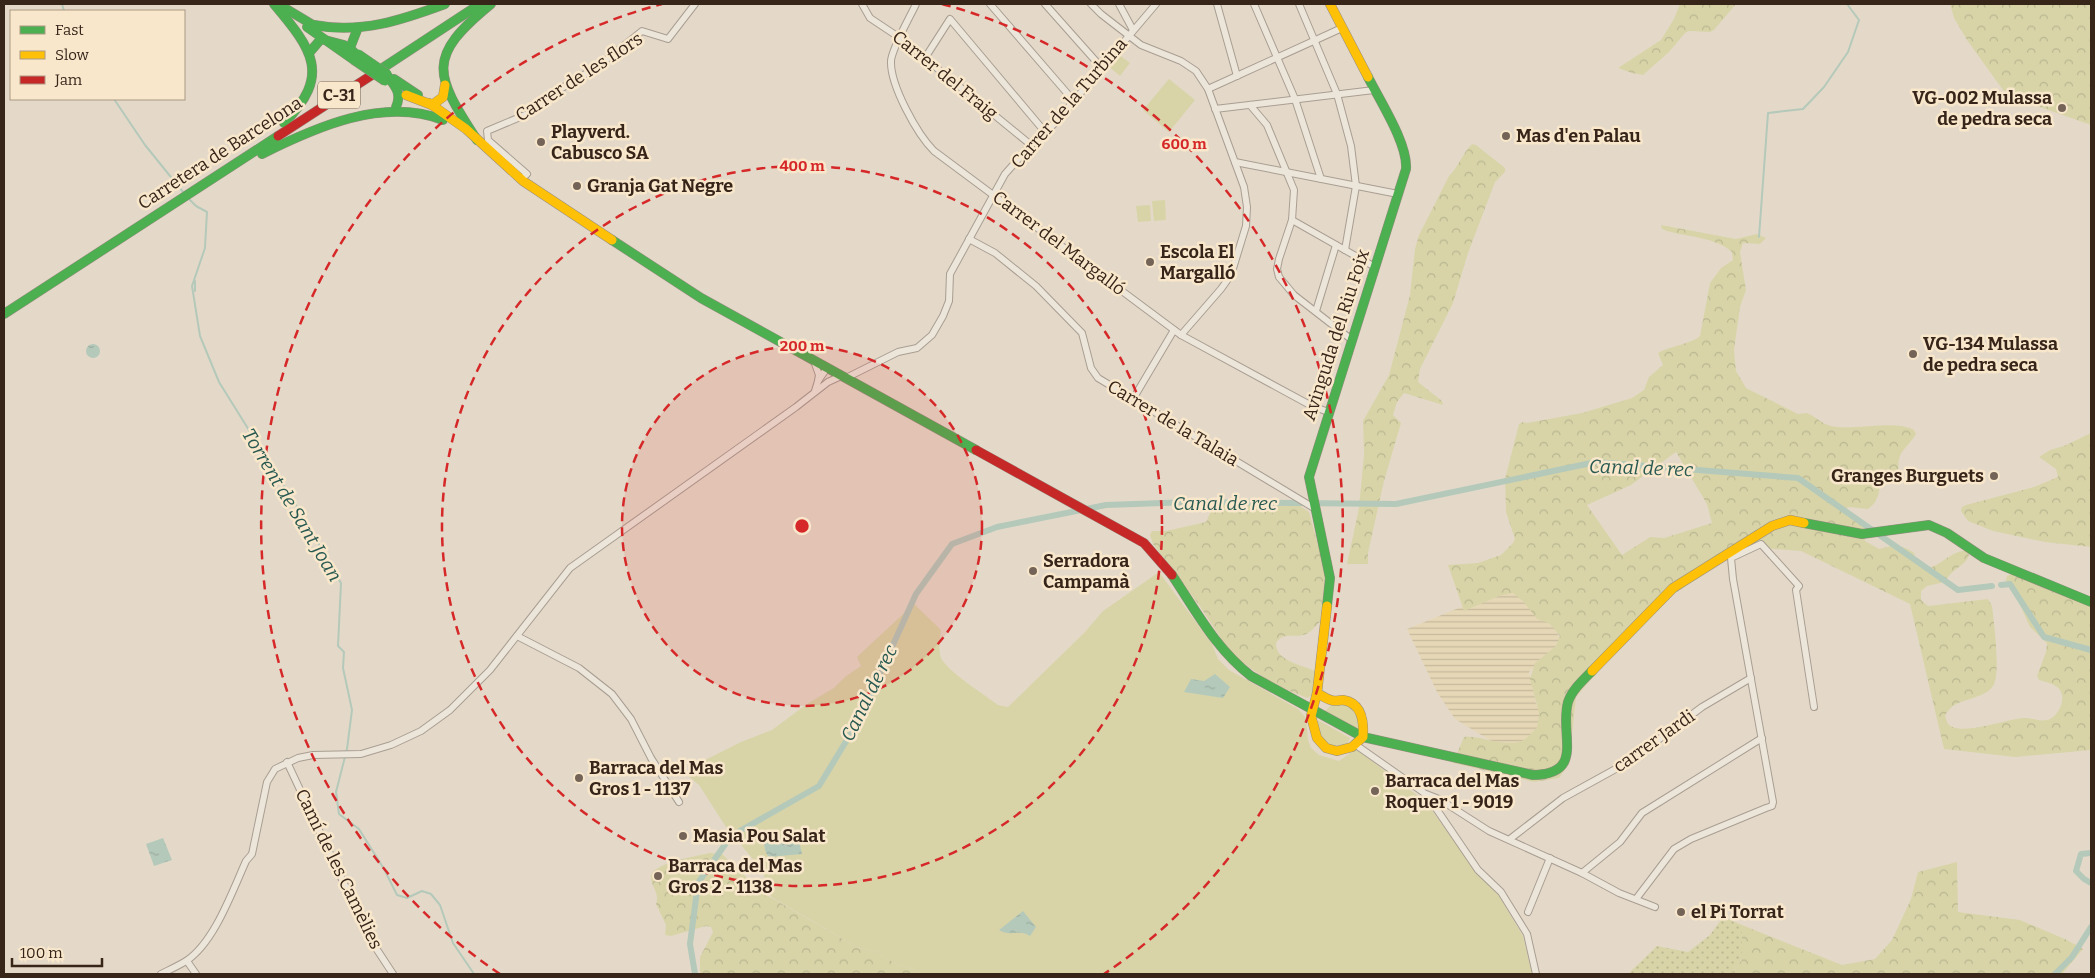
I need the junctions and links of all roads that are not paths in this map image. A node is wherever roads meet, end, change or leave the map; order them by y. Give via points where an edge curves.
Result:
1 (445, 4) edge
2 (480, 4) edge
3 (491, 4) edge
4 (696, 4) edge
5 (862, 4) edge
6 (916, 4) edge
7 (990, 4) edge
8 (1045, 4) edge
9 (1091, 4) edge
10 (1119, 4) edge
11 (1156, 4) edge
12 (1217, 4) edge
13 (1254, 4) edge
14 (1299, 4) edge
15 (1330, 4) edge
16 (278, 5) edge
17 (314, 25) junction
18 (1342, 28) junction
19 (357, 30) junction
20 (1131, 32) junction
21 (900, 38) junction
22 (325, 40) junction
23 (1314, 41) junction
24 (352, 52) junction
25 (310, 53) junction
26 (925, 58) junction
27 (1276, 59) junction
28 (1101, 67) junction
29 (386, 76) junction
30 (1237, 76) junction
31 (445, 85) junction
32 (1208, 89) junction
33 (398, 90) junction
34 (1374, 90) junction
35 (1337, 94) junction
36 (406, 95) junction
37 (1295, 99) junction
38 (1073, 100) junction
39 (432, 105) junction
40 (1250, 105) junction
41 (1215, 109) junction
42 (393, 111) junction
43 (443, 120) junction
44 (1045, 132) junction
45 (478, 140) junction
46 (1031, 145) junction
47 (492, 155) junction
48 (1236, 162) junction
49 (1286, 173) junction
50 (1321, 179) junction
51 (521, 180) junction
52 (1356, 186) junction
53 (194, 190) junction
54 (994, 194) junction
55 (1398, 194) junction
56 (1292, 220) junction
57 (969, 239) junction
58 (1336, 245) junction
59 (1345, 250) junction
60 (1375, 267) junction
61 (1316, 311) junction
62 (4, 314) edge
63 (1174, 330) junction
64 (1181, 335) junction
65 (1352, 340) junction
66 (814, 361) junction
67 (827, 368) junction
68 (844, 377) junction
69 (818, 381) junction
70 (828, 382) junction
71 (815, 392) junction
72 (1133, 399) junction
73 (1328, 412) junction
74 (1314, 508) junction
75 (1730, 555) junction
76 (2091, 602) edge
77 (517, 636) junction
78 (1751, 678) junction
79 (1317, 693) junction
80 (1332, 701) junction
81 (1814, 707) dead end
82 (1314, 711) junction
83 (1364, 718) junction
84 (1363, 737) junction
85 (1762, 738) junction
86 (1356, 744) junction
87 (1398, 744) junction
88 (287, 762) junction
89 (1423, 792) junction
90 (679, 802) dead end
91 (1510, 839) junction
92 (1550, 858) junction
93 (1582, 873) junction
94 (1636, 899) junction
95 (1655, 907) dead end
96 (1528, 912) dead end
97 (187, 961) junction
98 (161, 974) edge
99 (196, 974) edge
100 (393, 974) edge
101 (1536, 974) edge

1 - 19 main road
2 - 53 main road, Carretera de Barcelona / C-31
3 - 31 main road via 450,41 443,65
4 - 51 street, Carrer de les flors via 668,39 642,31 597,67 547,97 532,112 487,131 488,140 527,174
5 - 21 street, Carrer del Fraig via 870,18
6 - 21 street, Carrer del Margalló
7 - 38 street
8 - 28 street
9 - 20 street
10 - 20 street
11 - 20 street, Carrer de la Turbina
12 - 30 street
13 - 27 street
14 - 23 street
15 - 18 main road, Avinguda del Riu Foix
16 - 17 main road
16 - 22 main road
16 - 25 main road
17 - 19 main road
17 - 24 main road
18 - 23 street
18 - 34 main road, Avinguda del Riu Foix
19 - 24 main road via 352,37
20 - 28 street, Carrer de la Turbina
20 - 32 street via 1141,45 1181,61 1196,71
21 - 26 street, Carrer del Fraig
21 - 54 street, Carrer del Margalló via 891,59 892,70 903,103 923,140
22 - 24 main road
22 - 24 main road
22 - 25 main road via 314,44
23 - 27 street
23 - 35 street
24 - 29 main road, bridge
24 - 29 main road, bridge via 369,70
25 - 53 main road via 312,82 303,106
26 - 44 street via 950,19
26 - 46 street, Carrer del Fraig
27 - 30 street
27 - 37 street
28 - 38 street, Carrer de la Turbina
29 - 33 main road
29 - 39 main road
30 - 32 street
31 - 39 main road via 443,97
31 - 45 main road
32 - 41 street
33 - 36 main road
33 - 42 main road via 399,101
34 - 35 street
34 - 55 main road, Avinguda del Riu Foix via 1407,159
35 - 37 street
35 - 52 street via 1351,146
36 - 39 main road
36 - 43 main road
37 - 40 street
37 - 50 street
38 - 44 street, Carrer de la Turbina
39 - 45 main road
40 - 41 street
40 - 49 street via 1267,125
41 - 48 street
42 - 43 main road via 419,113
42 - 53 main road via 357,118 294,139
43 - 47 main road
44 - 46 street, Carrer de la Turbina
45 - 47 main road
46 - 54 street, Carrer de la Turbina
47 - 51 main road
48 - 49 street
48 - 64 street via 1247,207 1246,226 1231,275
49 - 50 street
49 - 56 street via 1294,190
50 - 52 street
51 - 66 main road via 701,298
52 - 55 street
52 - 59 street
53 - 62 main road, Carretera de Barcelona / C-31
54 - 57 street, Carrer de la Turbina
54 - 63 street, Carrer del Margalló
55 - 60 main road, Avinguda del Riu Foix
56 - 58 street
56 - 61 street via 1279,259 1280,277 1294,295
57 - 68 street, Carrer de la Turbina via 950,274 949,301 932,336 917,348 898,352
57 - 72 street, Carrer de la Talaia via 995,253 1036,286 1082,333 1091,368 1098,378
58 - 59 street
58 - 61 street
59 - 60 street
60 - 65 main road, Avinguda del Riu Foix
61 - 65 street
63 - 64 street, Carrer del Margalló
63 - 72 street
64 - 73 street, Carrer del Margalló
65 - 73 main road, Avinguda del Riu Foix
66 - 67 main road
66 - 69 street
67 - 68 main road
67 - 69 street
67 - 70 street
68 - 70 street, Carrer de la Turbina
68 - 82 main road via 1144,543 1172,575 1237,666
69 - 71 street
70 - 71 street, Carrer de la Turbina
71 - 77 street, Carrer de la Turbina via 570,568
72 - 74 street, Carrer de la Talaia
73 - 74 main road, Avinguda del Riu Foix via 1309,477
74 - 79 main road, Avinguda del Riu Foix via 1330,578
75 - 76 main road via 1772,526 1790,520 1862,534 1929,526 1947,532 1984,558
75 - 78 street
75 - 81 street via 1761,544 1799,586 1797,599
75 - 87 main road via 1673,588 1573,692 1567,713 1565,759 1555,774 1533,775
77 - 88 street, Carrer de la Turbina via 490,670 450,710 421,732 360,754 313,755
77 - 90 street via 579,668 612,694 631,719
78 - 85 street
78 - 91 street, carrer Jardi via 1695,712 1630,761 1563,798
79 - 80 main road
79 - 82 main road, Avinguda del Riu Foix
80 - 82 main road
80 - 83 main road via 1352,704
82 - 84 main road
82 - 86 main road, Avinguda del Riu Foix via 1311,716 1313,727 1326,748 1343,750
83 - 84 main road
83 - 87 main road via 1368,728
84 - 86 main road
84 - 87 main road
85 - 93 street via 1642,813 1620,842
85 - 94 street via 1774,802 1772,806 1674,849
86 - 89 street
88 - 97 street via 275,769 267,782 252,854 218,923
88 - 100 street, Camí de les Camèlies via 370,939
89 - 91 street
89 - 101 street via 1478,870 1501,892 1527,934
91 - 92 street
92 - 93 street
92 - 96 street
93 - 94 street
94 - 95 street
97 - 98 street
97 - 99 street

